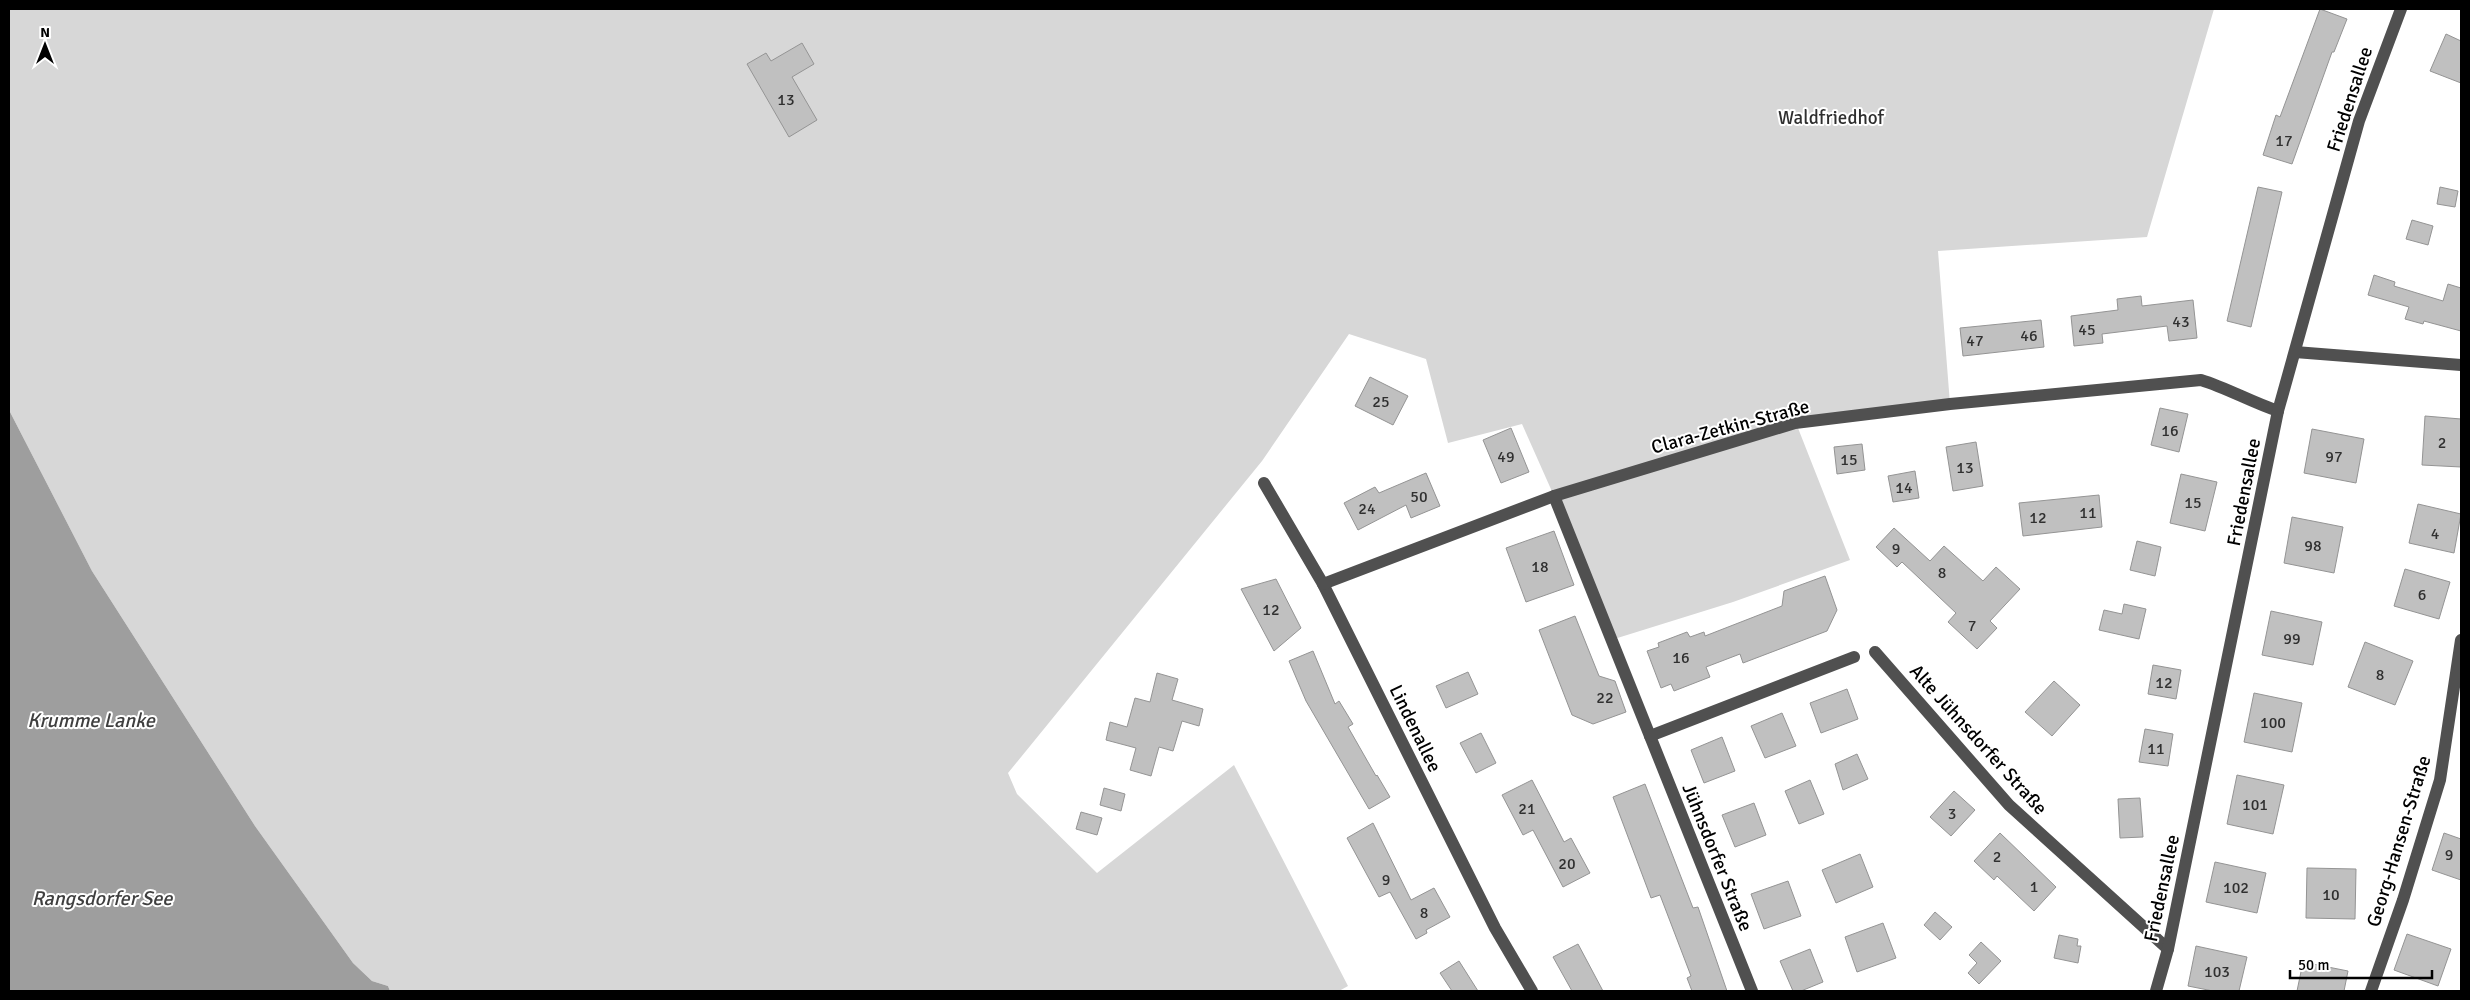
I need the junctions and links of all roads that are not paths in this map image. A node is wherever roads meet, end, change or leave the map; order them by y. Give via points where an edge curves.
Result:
1 (2401, 9) edge
2 (2295, 352) junction
3 (2461, 365) edge
4 (2278, 411) junction
5 (1264, 483) dead end
6 (1554, 496) junction
7 (1323, 584) junction
8 (2461, 640) edge
9 (1875, 652) dead end
10 (1854, 657) dead end
11 (1650, 736) junction
12 (2168, 949) junction
13 (1532, 991) edge
14 (1752, 991) edge
15 (2156, 991) edge
16 (2370, 991) edge

1 - 2 street, Friedensallee via 2359,121
2 - 3 street
2 - 4 street, Friedensallee
4 - 6 street, Clara-Zetkin-Straße via 2201,380 1931,407 1796,423
4 - 12 street, Friedensallee
5 - 7 street, Lindenallee
6 - 7 street, Clara-Zetkin-Straße
6 - 11 street, Jühnsdorfer Straße
7 - 13 street, Lindenallee via 1495,928
8 - 16 street, Georg-Hansen-Straße via 2440,780 2403,900
9 - 12 street, Alte Jühnsdorfer Straße via 2008,804
10 - 11 street
11 - 14 street, Jühnsdorfer Straße
12 - 15 street, Friedensallee

